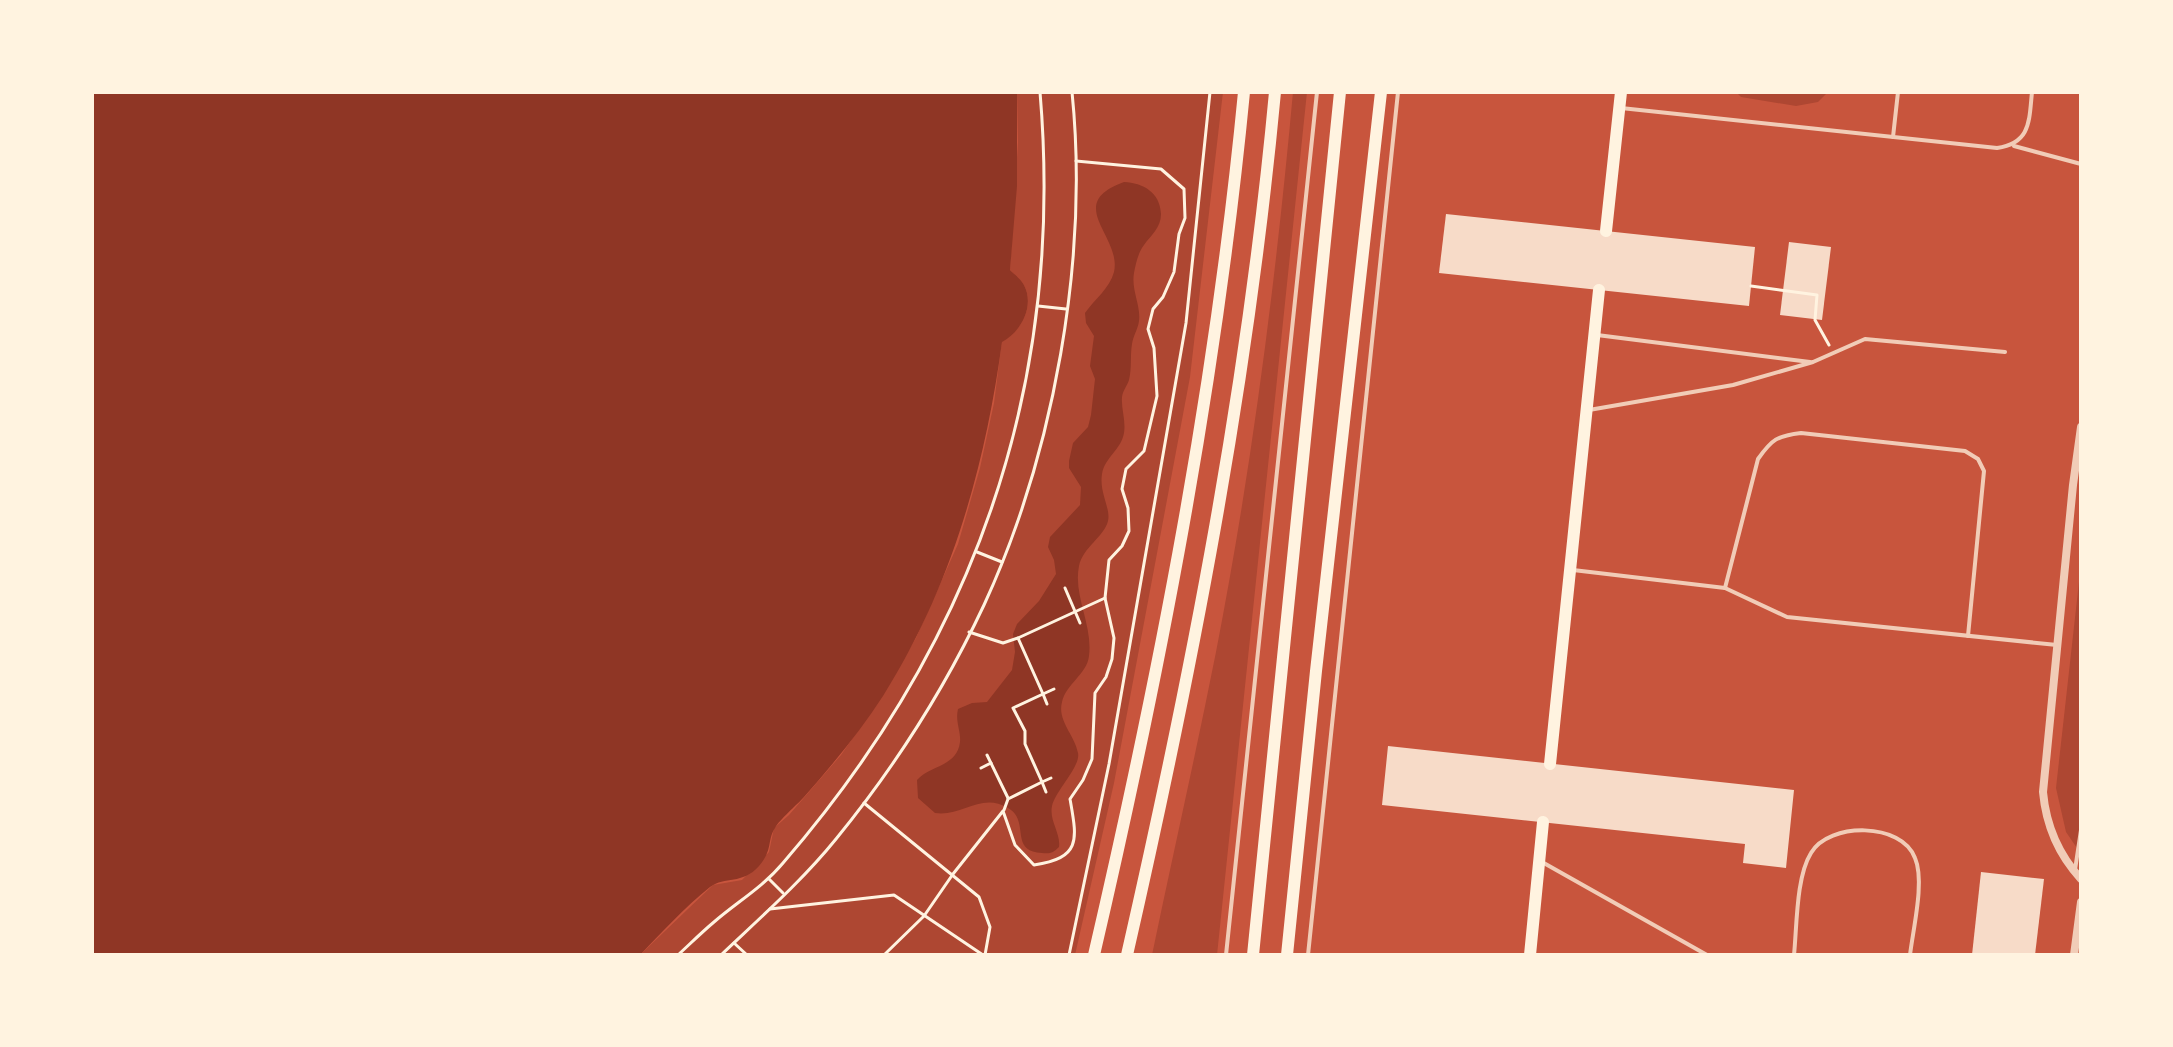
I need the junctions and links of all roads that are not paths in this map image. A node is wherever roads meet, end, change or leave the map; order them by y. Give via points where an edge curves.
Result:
1 (1244, 92) edge
2 (1275, 92) edge
3 (1317, 92) edge
4 (1340, 92) edge
5 (1381, 92) edge
6 (1398, 92) edge
7 (1621, 92) edge
8 (1898, 92) edge
9 (2032, 92) edge
10 (1619, 107) junction
11 (1893, 137) junction
12 (2012, 146) junction
13 (2081, 164) edge
14 (1606, 231) dead end
15 (1599, 290) dead end
16 (1595, 335) junction
17 (2005, 352) dead end
18 (1813, 362) junction
19 (1587, 410) junction
20 (2081, 427) edge
21 (1570, 570) junction
22 (1725, 588) junction
23 (1968, 636) junction
24 (2057, 645) junction
25 (1550, 764) dead end
26 (1543, 822) dead end
27 (2081, 830) edge
28 (1540, 861) junction
29 (2078, 876) edge
30 (2081, 902) edge
31 (2077, 952) edge
32 (1094, 955) edge
33 (1127, 955) edge
34 (1226, 955) edge
35 (1253, 955) edge
36 (1287, 955) edge
37 (1308, 955) edge
38 (1530, 955) edge
39 (1707, 955) edge
40 (1794, 955) edge
41 (1910, 955) edge

1 - 32 main road via 1206,386 1163,642
2 - 33 main road via 1222,490 1166,786
3 - 34 lane
4 - 35 main road
5 - 36 main road
6 - 37 lane
7 - 10 main road
8 - 11 lane
9 - 12 lane via 2029,124
10 - 11 lane
10 - 14 main road
11 - 12 lane
12 - 13 lane
15 - 16 main road
16 - 18 lane
16 - 19 main road
17 - 18 lane via 1865,339
18 - 19 lane via 1733,385
19 - 21 main road
20 - 24 street
21 - 22 lane
21 - 25 main road
22 - 23 lane via 1787,617
22 - 23 lane via 1758,459 1782,435 1965,451 1984,471
23 - 24 lane
24 - 29 street via 2045,815 2052,837
26 - 28 main road
27 - 29 lane
28 - 38 main road
28 - 39 lane
30 - 31 street
40 - 41 lane via 1809,855 1831,834 1857,831 1898,838 1916,858

